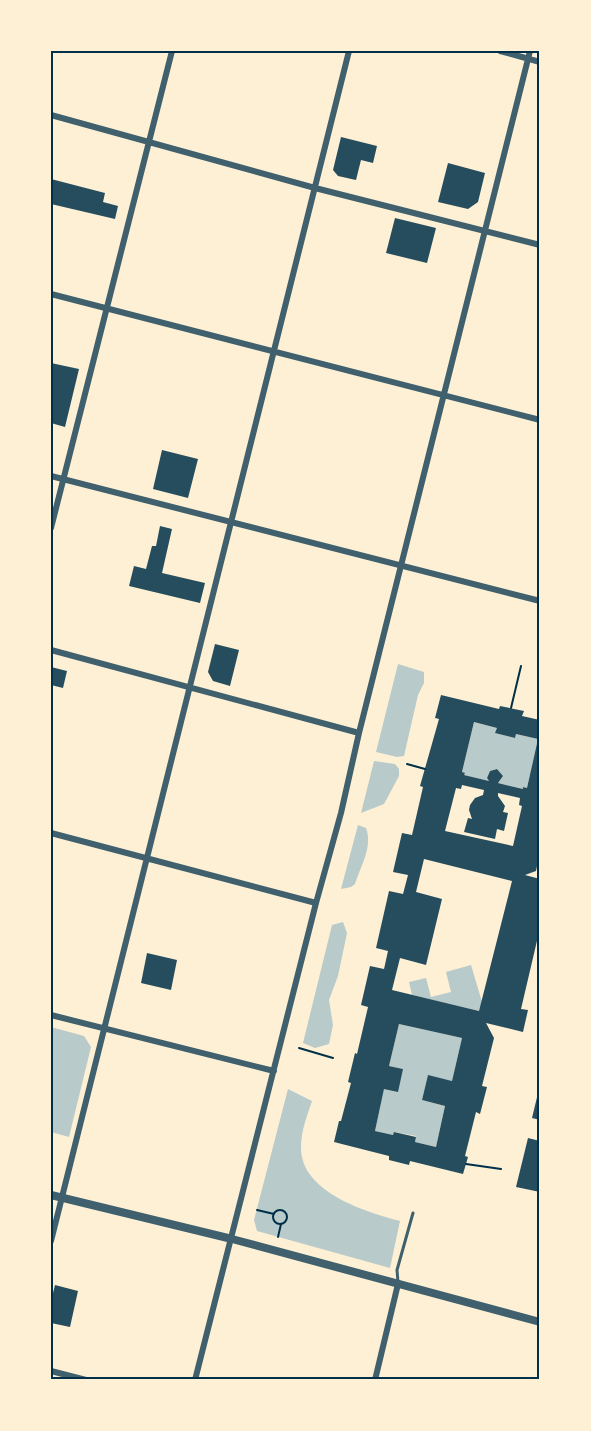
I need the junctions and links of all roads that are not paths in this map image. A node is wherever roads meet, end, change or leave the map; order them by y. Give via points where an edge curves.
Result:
1 (172, 51) edge
2 (349, 51) edge
3 (500, 51) edge
4 (529, 55) edge
5 (540, 62) edge
6 (51, 115) edge
7 (149, 143) junction
8 (315, 188) junction
9 (484, 231) junction
10 (540, 245) edge
11 (51, 294) edge
12 (108, 309) junction
13 (273, 351) junction
14 (443, 395) junction
15 (540, 420) edge
16 (51, 476) edge
17 (63, 479) junction
18 (230, 523) junction
19 (51, 528) edge
20 (400, 566) junction
21 (540, 601) edge
22 (51, 650) edge
23 (189, 686) junction
24 (359, 733) junction
25 (51, 832) edge
26 (146, 858) junction
27 (316, 903) junction
28 (51, 1015) edge
29 (104, 1029) junction
30 (274, 1071) junction
31 (51, 1195) edge
32 (62, 1197) junction
33 (413, 1213) dead end
34 (232, 1239) junction
35 (51, 1241) edge
36 (398, 1284) junction
37 (540, 1322) edge
38 (51, 1371) edge
39 (86, 1380) edge
40 (195, 1380) edge
41 (375, 1380) edge

1 - 7 street
2 - 8 street
3 - 4 street
4 - 5 street
4 - 9 street
6 - 7 street
7 - 8 street
7 - 12 street
8 - 9 street
8 - 13 street
9 - 10 street
9 - 14 street
11 - 12 street
12 - 13 street
12 - 17 street
13 - 14 street
13 - 18 street
14 - 15 street
14 - 20 street
16 - 17 street
17 - 18 street
17 - 19 street
18 - 20 street
18 - 23 street
20 - 21 street
20 - 24 street
22 - 23 street
23 - 24 street
23 - 26 street
24 - 27 street
25 - 26 street
26 - 27 street
26 - 29 street
27 - 30 street
28 - 29 street
29 - 30 street
29 - 32 street
30 - 34 street
31 - 32 street
32 - 34 street
32 - 35 street
33 - 36 lane via 397,1270
34 - 36 street
34 - 40 street
36 - 37 street
36 - 41 street
38 - 39 street

